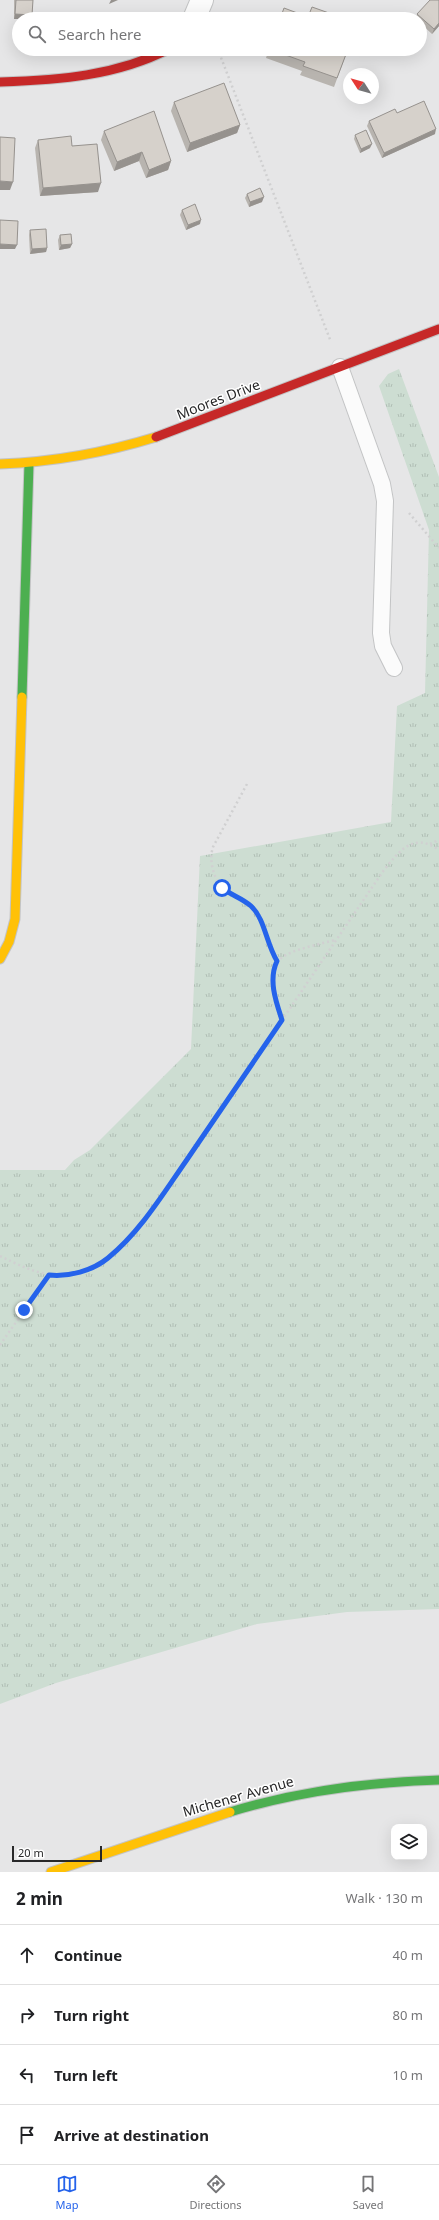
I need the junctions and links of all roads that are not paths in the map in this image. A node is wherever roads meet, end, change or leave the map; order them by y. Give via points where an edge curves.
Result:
1 (202, 0) edge
2 (197, 12) edge
3 (155, 56) edge
4 (0, 82) edge
5 (439, 329) edge
6 (340, 367) junction
7 (29, 463) junction
8 (0, 464) edge
9 (394, 668) dead end
10 (0, 959) edge
11 (439, 1780) edge
12 (51, 1872) edge

1 - 2 street
3 - 4 street via 121,70 44,80
5 - 6 street, Moores Drive
6 - 7 street, Moores Drive via 132,444 72,458
6 - 9 lane via 382,484 385,501 381,632 383,646
7 - 8 street, Moores Drive
7 - 10 street via 16,912 14,931
11 - 12 street, Michener Avenue via 360,1783 279,1797 200,1820

